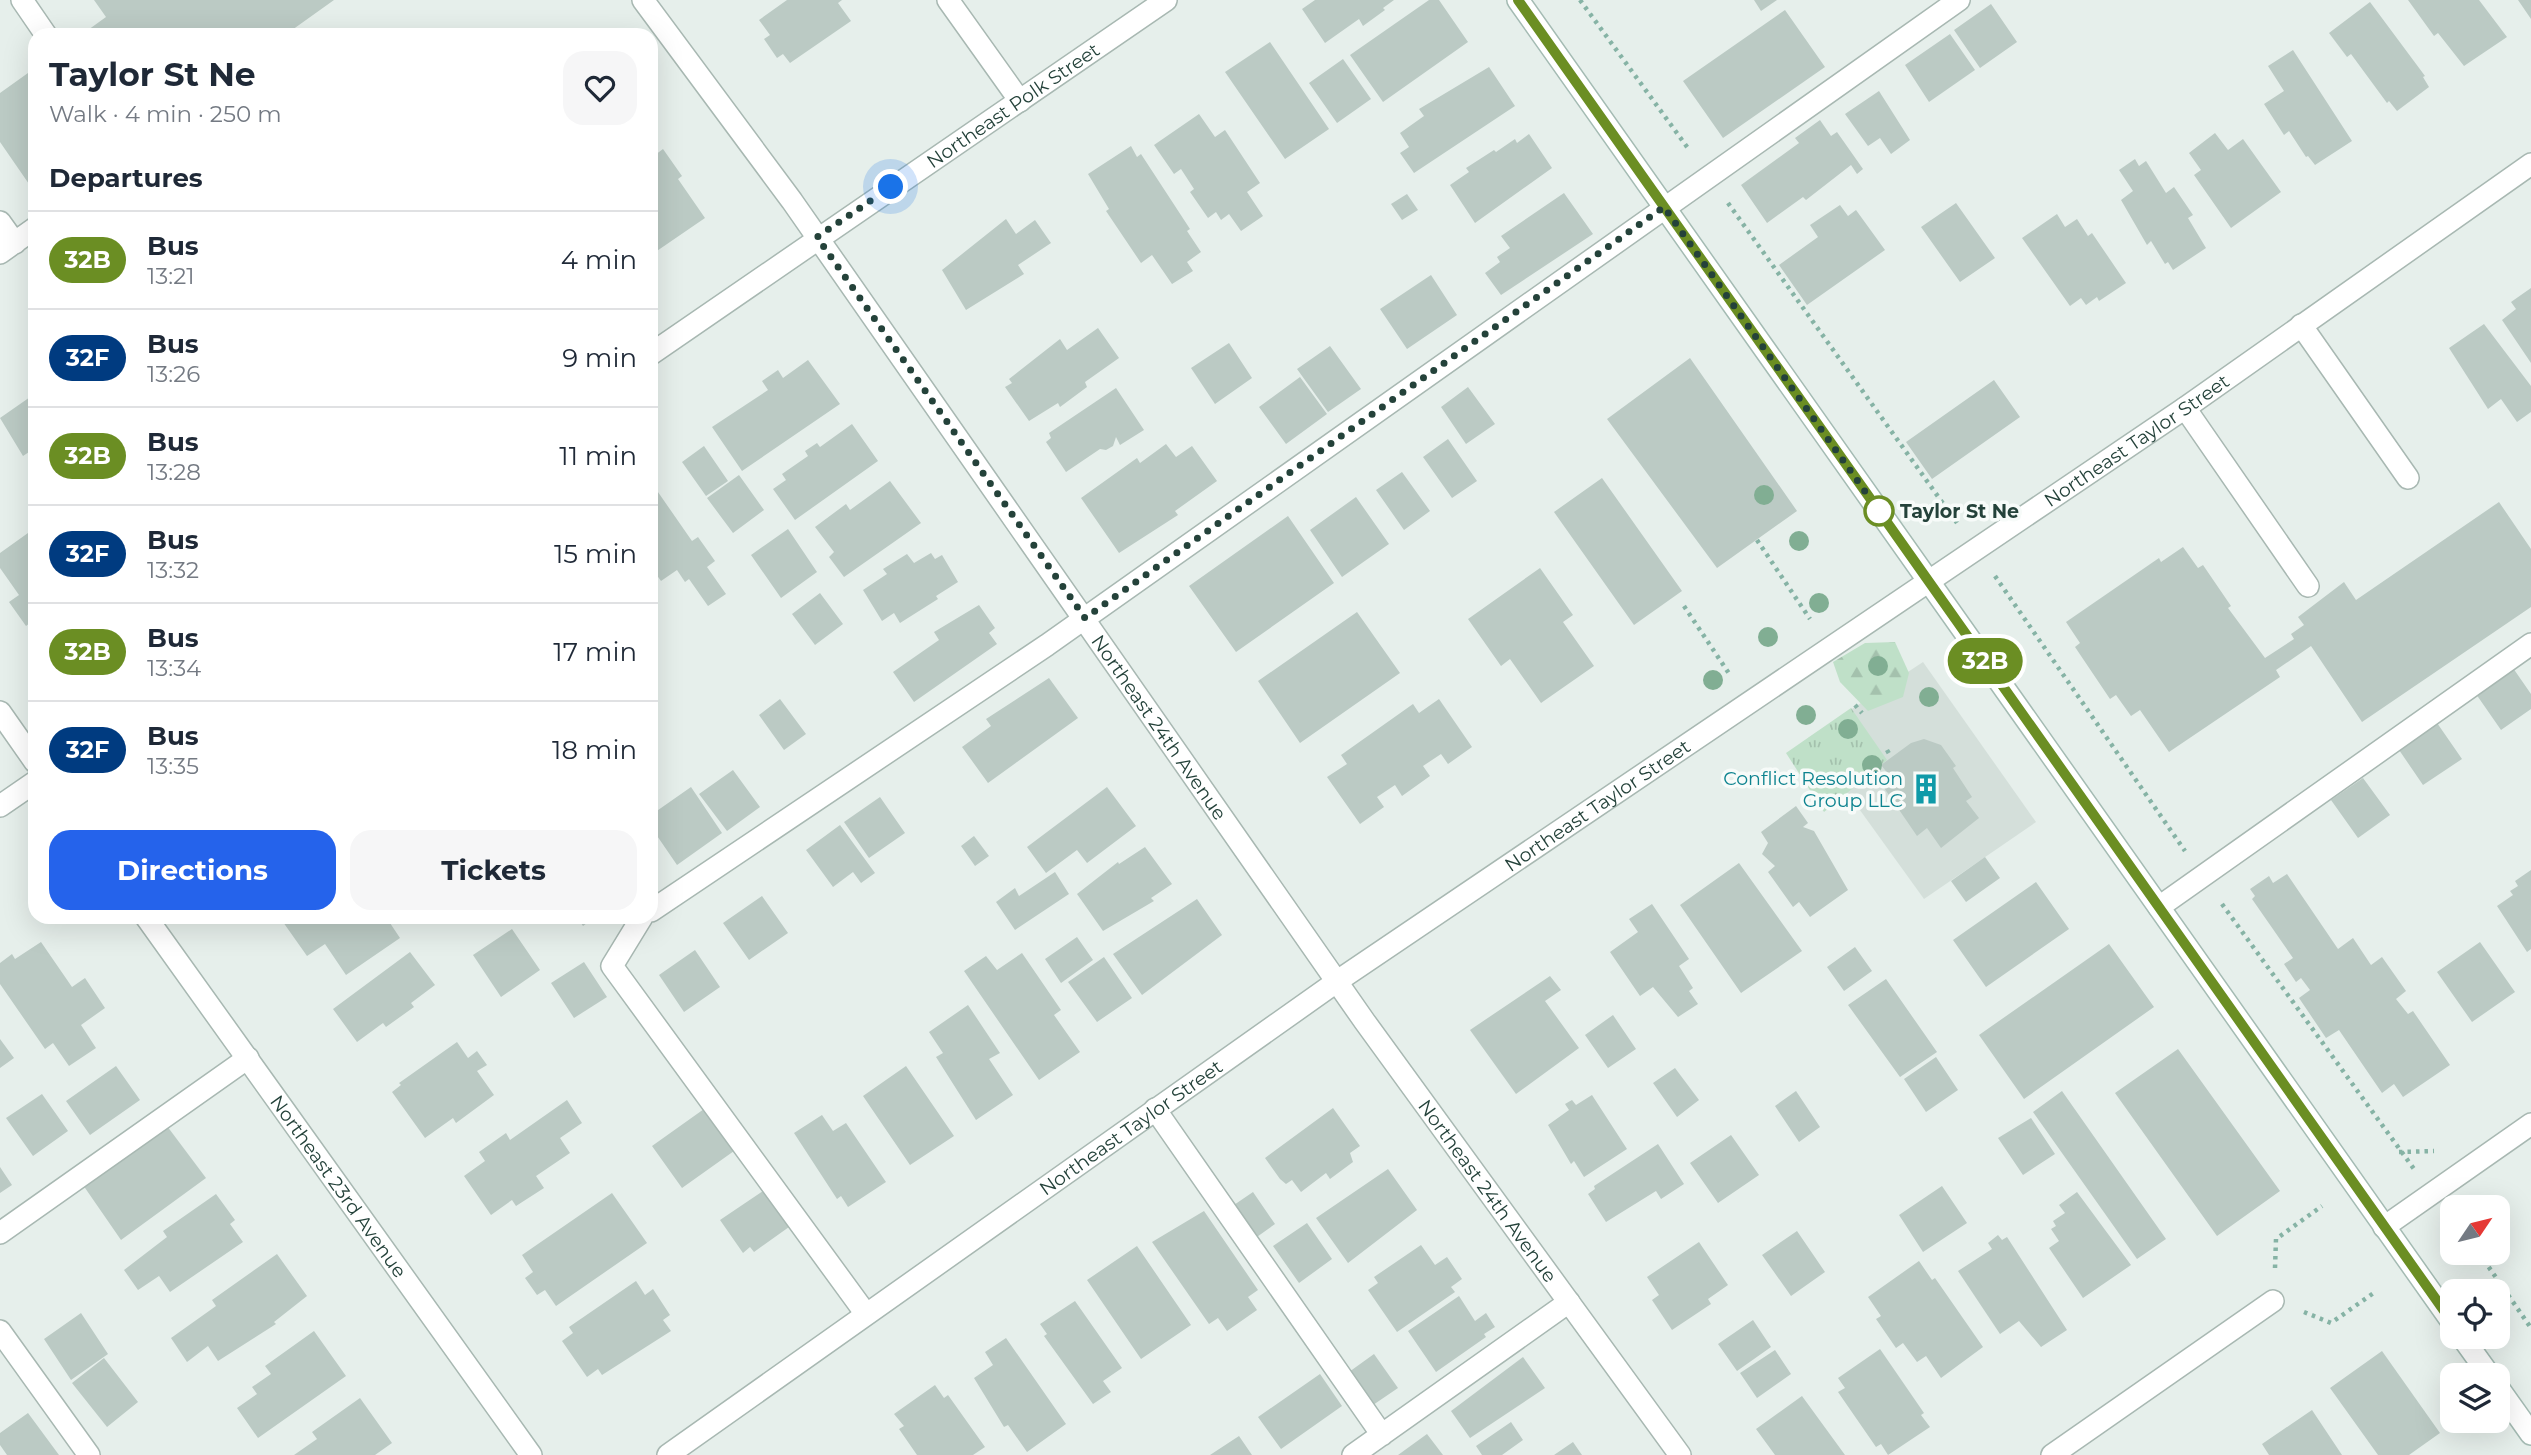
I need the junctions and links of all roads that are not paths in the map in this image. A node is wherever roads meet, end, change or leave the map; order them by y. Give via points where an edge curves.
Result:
1 (22, 0) edge
2 (643, 0) edge
3 (948, 0) edge
4 (1166, 0) edge
5 (1518, 0) edge
6 (1959, 0) edge
7 (41, 28) edge
8 (1020, 101) junction
9 (2531, 164) edge
10 (1664, 207) junction
11 (0, 222) edge
12 (28, 234) edge
13 (817, 237) junction
14 (8, 248) edge
15 (2301, 325) junction
16 (658, 349) edge
17 (2185, 408) junction
18 (2408, 478) dead end
19 (1927, 580) junction
20 (2308, 586) dead end
21 (1085, 618) junction
22 (2531, 644) edge
23 (0, 712) edge
24 (28, 752) edge
25 (28, 787) edge
26 (0, 806) edge
27 (658, 906) edge
28 (2159, 907) junction
29 (151, 924) edge
30 (638, 924) edge
31 (1339, 980) junction
32 (248, 1058) junction
33 (1156, 1109) junction
34 (2531, 1124) edge
35 (2384, 1227) junction
36 (0, 1233) edge
37 (2273, 1301) dead end
38 (1569, 1303) junction
39 (2440, 1305) edge
40 (866, 1314) junction
41 (0, 1331) edge
42 (2510, 1404) edge
43 (2531, 1434) edge
44 (1382, 1435) junction
45 (89, 1455) edge
46 (531, 1455) edge
47 (668, 1455) edge
48 (1353, 1455) edge
49 (1680, 1455) edge
50 (2052, 1455) edge

1 - 7 street
2 - 13 street, Northeast 24th Avenue
3 - 8 street
4 - 8 street, Northeast Polk Street
5 - 10 street
6 - 10 street
8 - 13 street, Northeast Polk Street
9 - 15 street, Northeast Taylor Street
10 - 19 street
10 - 21 street
11 - 14 street
12 - 14 street
13 - 16 street, Northeast Polk Street
13 - 21 street, Northeast 24th Avenue
15 - 17 street, Northeast Taylor Street
15 - 18 street
17 - 19 street, Northeast Taylor Street
17 - 20 street
19 - 28 street
19 - 31 street, Northeast Taylor Street
21 - 27 street
21 - 31 street, Northeast 24th Avenue
22 - 28 street
23 - 24 street
25 - 26 street
28 - 35 street
29 - 32 street, Northeast 23rd Avenue
30 - 40 street via 612,966
31 - 33 street, Northeast Taylor Street
31 - 38 street, Northeast 24th Avenue
32 - 36 street
32 - 46 street, Northeast 23rd Avenue
33 - 40 street, Northeast Taylor Street
33 - 44 street
34 - 35 street
35 - 39 street
37 - 50 street
38 - 44 street
38 - 49 street, Northeast 24th Avenue
40 - 47 street, Northeast Taylor Street
41 - 45 street
42 - 43 street
44 - 48 street

